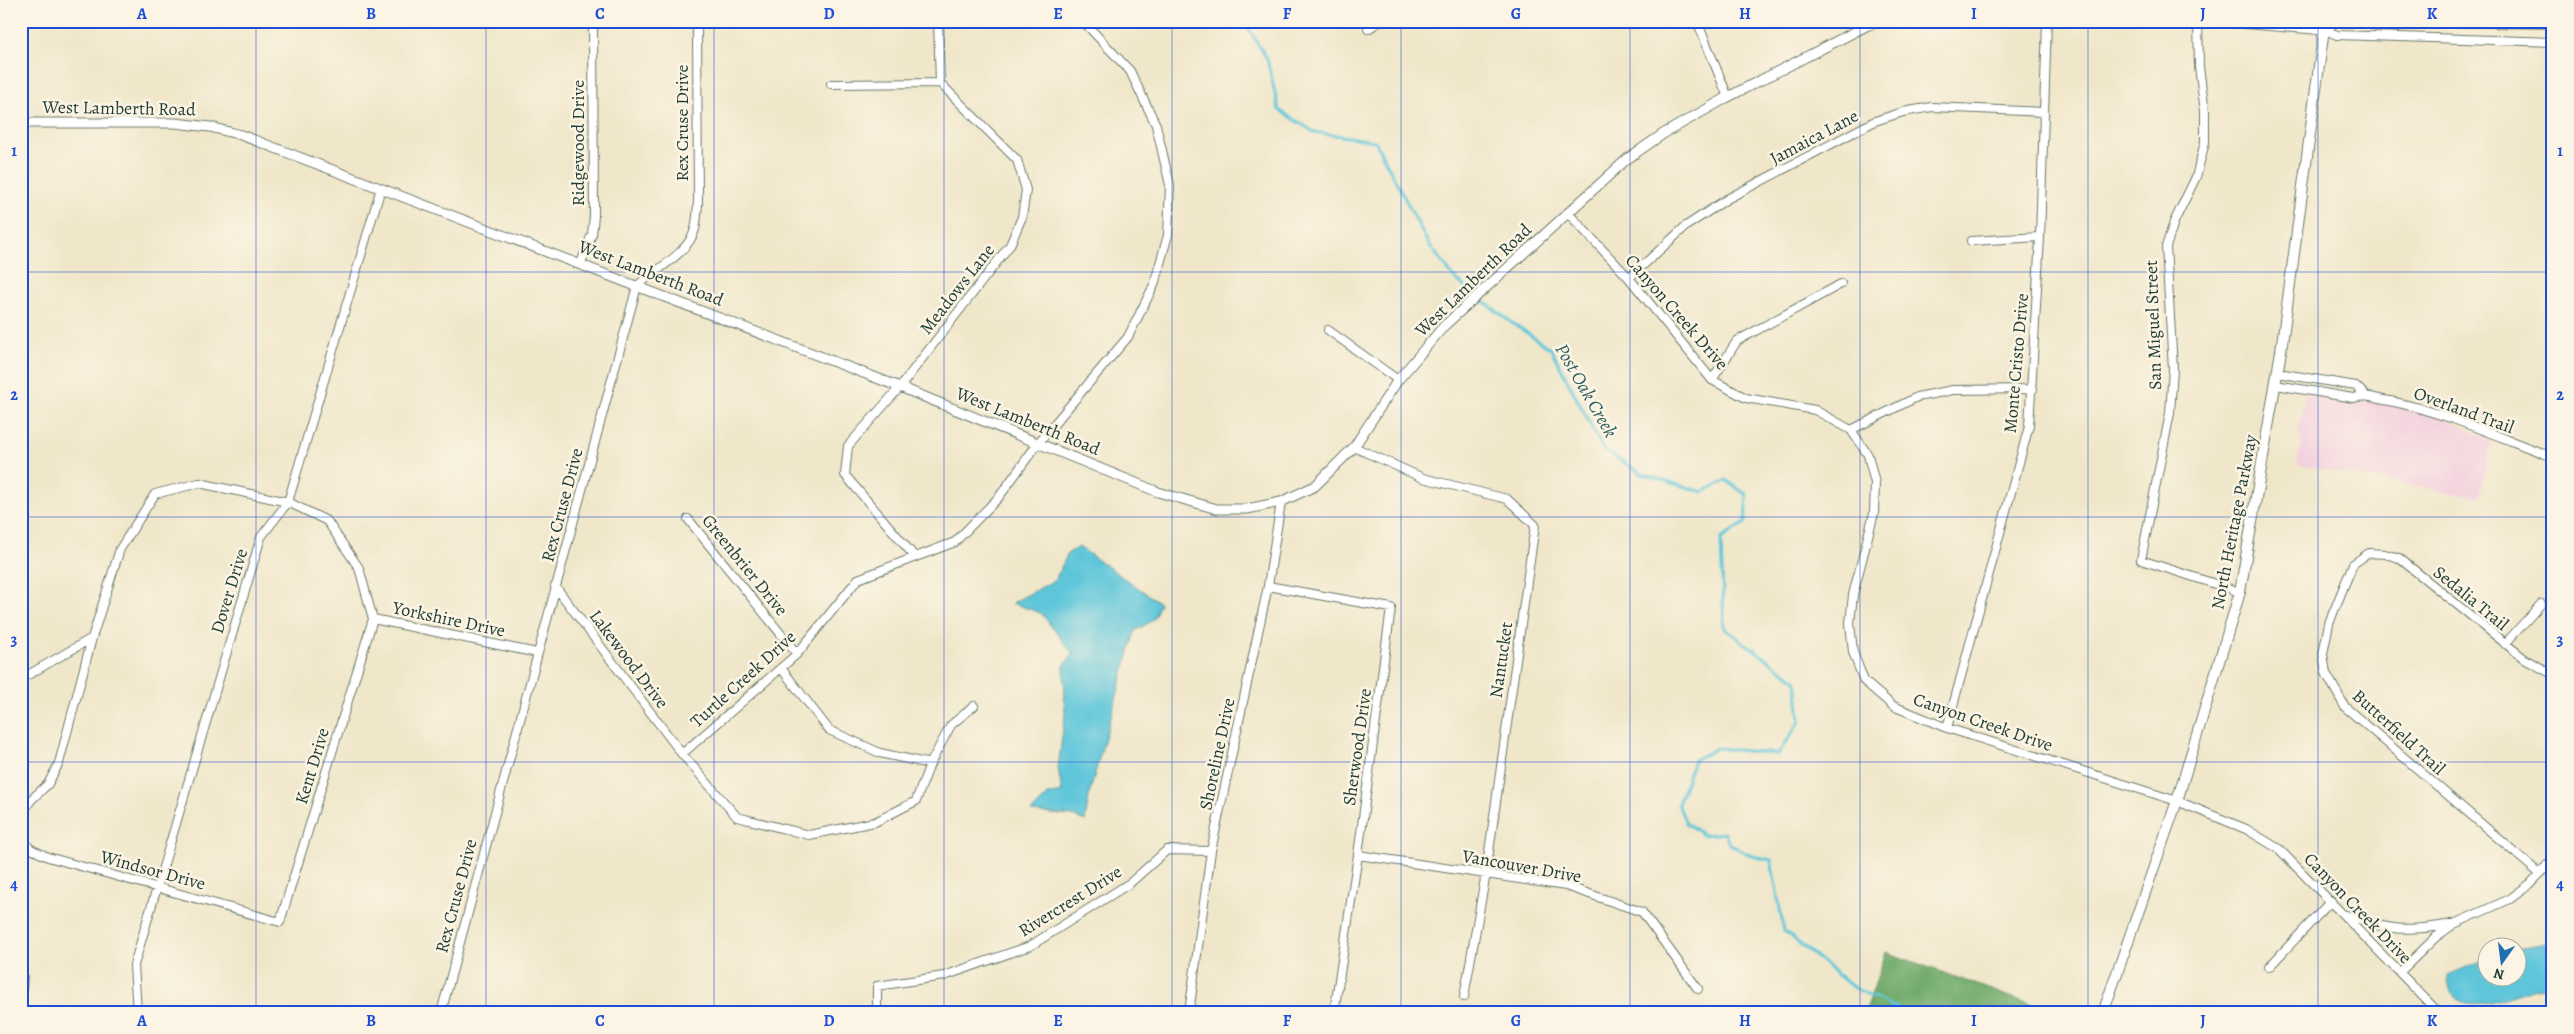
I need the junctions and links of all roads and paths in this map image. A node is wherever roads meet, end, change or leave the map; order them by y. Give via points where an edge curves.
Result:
1 (593, 21) edge
2 (697, 21) edge
3 (938, 21) edge
4 (1083, 21) edge
5 (1380, 21) edge
6 (1697, 21) edge
7 (1885, 21) edge
8 (2048, 21) edge
9 (2198, 21) edge
10 (2214, 21) edge
11 (2338, 21) edge
12 (2382, 21) edge
13 (2553, 24) edge
14 (2325, 26) edge
15 (1368, 29) dead end
16 (2553, 42) edge
17 (940, 83) junction
18 (831, 84) dead end
19 (1728, 96) junction
20 (2044, 112) junction
21 (21, 123) edge
22 (381, 188) junction
23 (1568, 213) junction
24 (2040, 237) junction
25 (1971, 241) dead end
26 (581, 263) junction
27 (1629, 278) junction
28 (1841, 284) dead end
29 (638, 286) junction
30 (1328, 330) dead end
31 (2278, 373) junction
32 (1398, 380) junction
33 (1712, 380) junction
34 (2276, 385) junction
35 (900, 387) junction
36 (2033, 389) junction
37 (2365, 395) junction
38 (1851, 430) junction
39 (1038, 443) junction
40 (1354, 447) junction
41 (2553, 457) edge
42 (288, 502) junction
43 (1281, 502) junction
44 (688, 519) dead end
45 (2369, 553) joint
46 (915, 557) junction
47 (555, 586) junction
48 (1268, 586) junction
49 (2240, 592) junction
50 (2541, 604) dead end
51 (373, 619) junction
52 (92, 638) junction
53 (2505, 644) junction
54 (538, 653) junction
55 (798, 654) junction
56 (781, 668) junction
57 (2553, 674) edge
58 (21, 678) edge
59 (974, 706) dead end
60 (1947, 728) junction
61 (682, 754) junction
62 (930, 764) junction
63 (2177, 801) junction
64 (21, 815) edge
65 (21, 840) edge
66 (1211, 851) junction
67 (1358, 854) junction
68 (2553, 860) edge
69 (1486, 873) junction
70 (2540, 874) junction
71 (156, 886) junction
72 (2331, 901) junction
73 (2343, 914) junction
74 (280, 922) joint
75 (2454, 924) junction
76 (2269, 967) dead end
77 (2400, 972) junction
78 (23, 976) dead end
79 (1698, 989) dead end
80 (1464, 997) dead end
81 (21, 1003) edge
82 (137, 1013) edge
83 (441, 1013) edge
84 (877, 1013) edge
85 (1189, 1013) edge
86 (1334, 1013) edge
87 (2103, 1013) edge
88 (2439, 1013) edge

1 - 26 street, Ridgewood Drive via 594,216 592,234
2 - 29 street, Rex Cruse Drive via 698,205 695,229 690,241
3 - 17 street
4 - 39 street, Turtle Creek Drive via 1130,71 1156,125 1170,185 1168,235 1154,285 1128,337
5 - 15 street
6 - 19 street
7 - 19 street, West Lamberth Road via 1868,25
8 - 20 street, Monte Cristo Drive
9 - 49 street, San Miguel Street via 2205,142 2196,177 2166,247 2173,369 2170,412 2141,560
10 - 14 street
11 - 14 street
12 - 13 street
14 - 16 street via 2337,35
14 - 31 main road, North Heritage Parkway
17 - 18 street
17 - 35 street, Meadows Lane via 1017,160 1026,190 1022,217 1010,245
19 - 23 street, West Lamberth Road via 1627,159
20 - 24 street, Monte Cristo Drive
20 - 27 street, Jamaica Lane via 1932,107 1903,112 1875,122 1727,199 1686,226
21 - 22 street, West Lamberth Road via 175,123 210,127 241,135
22 - 26 street, West Lamberth Road
22 - 42 street, Dover Drive
23 - 27 street, Canyon Creek Drive
23 - 32 street, West Lamberth Road via 1444,326
24 - 25 street
24 - 36 street, Monte Cristo Drive
26 - 29 street, West Lamberth Road
27 - 33 street, Canyon Creek Drive
28 - 33 street via 1737,341
29 - 35 street, West Lamberth Road
29 - 47 street, Rex Cruse Drive
30 - 32 street
31 - 34 main road, North Heritage Parkway
31 - 37 street, Overland Trail via 2356,386
32 - 40 street, West Lamberth Road
33 - 38 street, Canyon Creek Drive via 1746,398 1815,410
34 - 37 street, Overland Trail via 2353,398
34 - 49 main road, North Heritage Parkway
35 - 39 street, West Lamberth Road
35 - 46 street, Meadows Lane via 848,446 845,475
36 - 38 street via 1953,390 1917,397
36 - 60 street, Monte Cristo Drive via 2029,426
37 - 41 street, Overland Trail via 2438,412
38 - 60 street, Canyon Creek Drive via 1868,455 1875,483 1874,513 1853,595 1850,624 1853,652 1864,681 1893,706
39 - 43 street, West Lamberth Road via 1158,492 1217,509 1247,509
39 - 46 street, Turtle Creek Drive via 1000,497 955,542
40 - 43 street, West Lamberth Road via 1315,486
40 - 69 street, Nantucket via 1423,478 1506,499 1535,525
42 - 51 street, Yorkshire Drive via 328,521 359,568
42 - 52 street, Yorkshire Drive via 199,483 155,494 120,549
42 - 71 street, Dover Drive via 261,537
43 - 48 street, Shoreline Drive
44 - 55 street, Greenbrier Drive
45 - 53 street, Sedalia Trail via 2399,558
45 - 70 street, Butterfield Trail via 2353,564 2329,623 2323,654 2326,673 2334,690 2345,707
46 - 55 street, Turtle Creek Drive via 858,579
47 - 54 street, Rex Cruse Drive
47 - 61 street, Lakewood Drive
48 - 66 street, Shoreline Drive
48 - 67 street, Sherwood Drive via 1391,608
49 - 63 main road, North Heritage Parkway
50 - 53 street
51 - 54 street, Yorkshire Drive
51 - 74 street, Kent Drive
52 - 58 street
52 - 64 street via 59,763 48,784
53 - 57 street, Sedalia Trail
54 - 83 street, Rex Cruse Drive
55 - 56 street, Turtle Creek Drive
56 - 61 street, Turtle Creek Drive
56 - 62 street via 830,730 880,753
59 - 62 street, Lakewood Drive via 951,726
60 - 63 street, Canyon Creek Drive
61 - 62 street, Lakewood Drive via 736,817 809,835 875,822 916,801
63 - 72 street, Canyon Creek Drive via 2246,828 2279,849
63 - 87 main road, North Heritage Parkway
65 - 71 street, Windsor Drive via 48,857
66 - 84 street, Rivercrest Drive via 1167,850 1130,883 1030,946 944,976 877,986
66 - 85 street, Shoreline Drive
67 - 69 street, Vancouver Drive
67 - 86 street, Sherwood Drive
68 - 70 street
69 - 79 street, Vancouver Drive via 1566,886 1642,912
69 - 80 street, Nantucket
70 - 75 street via 2510,899
71 - 74 street, Windsor Drive
71 - 82 street, Dover Drive via 134,965
72 - 73 street, Canyon Creek Drive
72 - 76 street
73 - 75 street via 2405,931
73 - 77 street, Canyon Creek Drive
75 - 77 street
77 - 88 street, Canyon Creek Drive
78 - 81 street

